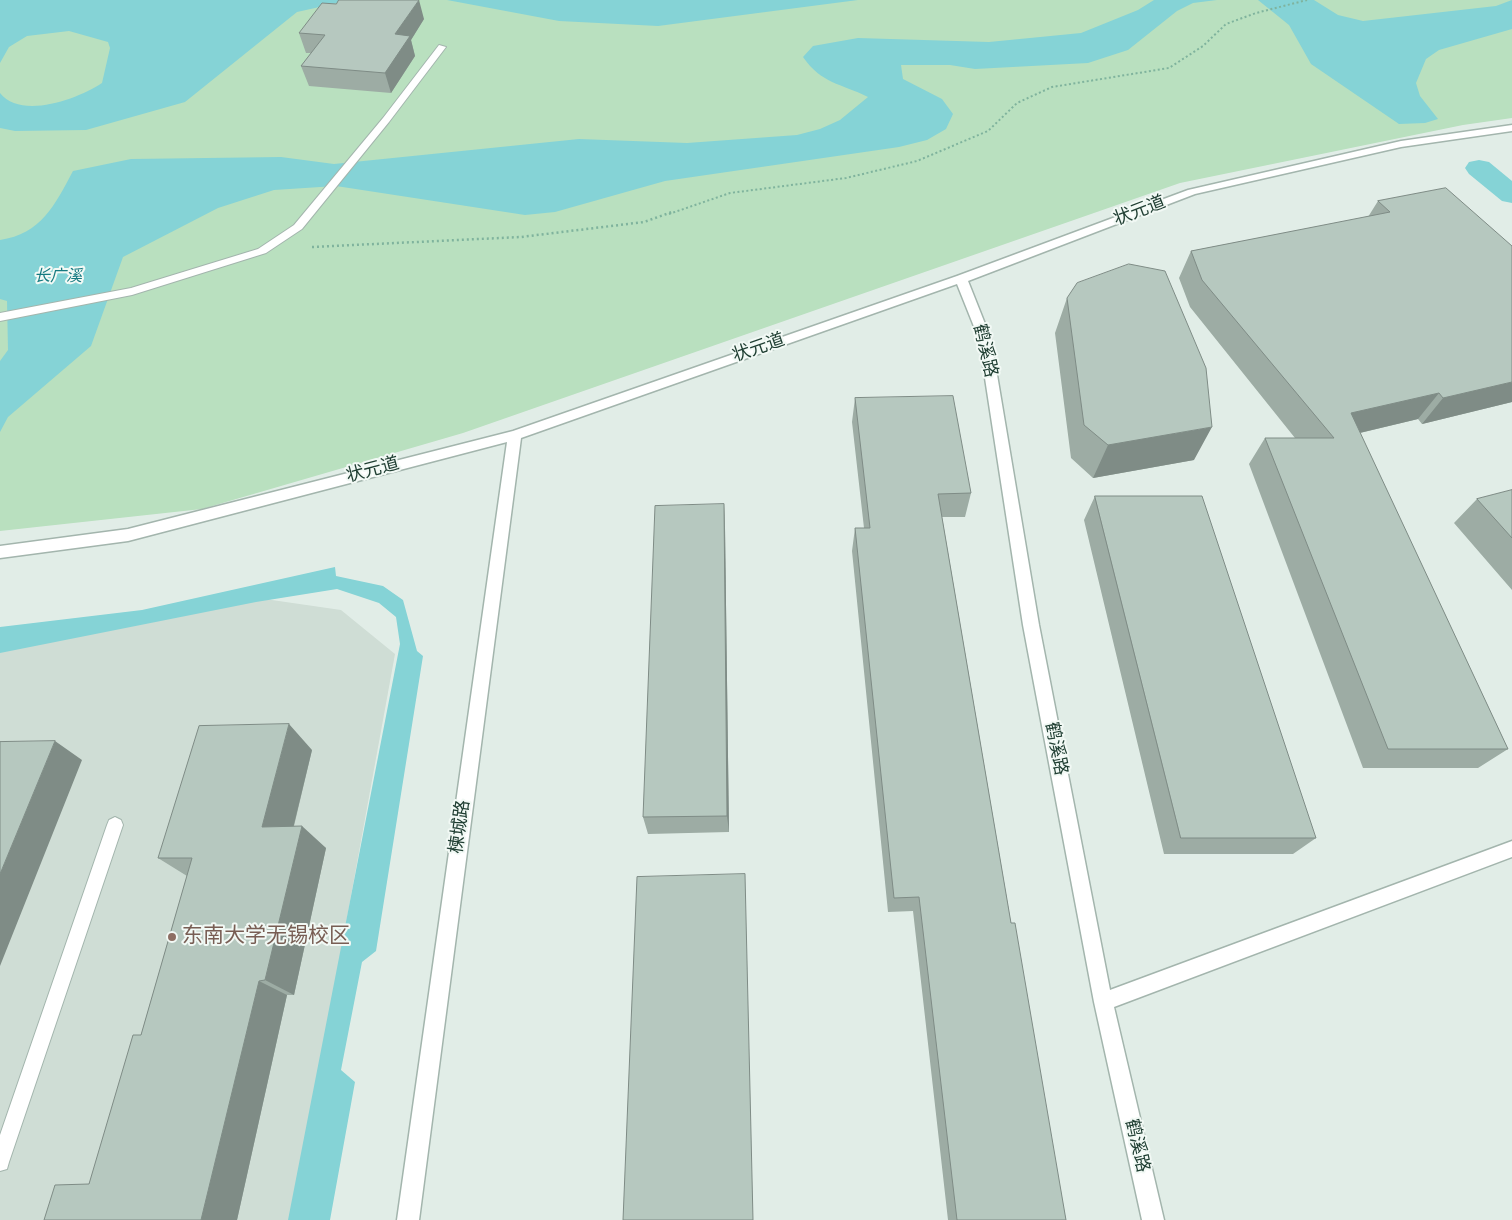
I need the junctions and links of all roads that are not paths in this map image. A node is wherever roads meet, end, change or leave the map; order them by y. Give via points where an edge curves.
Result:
1 (442, 47) dead end
2 (1512, 128) edge
3 (961, 279) junction
4 (0, 317) edge
5 (515, 435) junction
6 (0, 552) edge
7 (115, 825) dead end
8 (1512, 849) edge
9 (1103, 1002) junction
10 (0, 1162) edge
11 (408, 1220) edge
12 (1153, 1220) edge

1 - 4 lane via 298,227 262,251 132,291
2 - 3 street, 状元道 via 1401,144 1192,192
3 - 5 street, 状元道
3 - 9 street, 鹤溪路 via 985,339 1031,625
5 - 6 street, 状元道 via 128,535
5 - 11 street, 楝城路
7 - 10 lane
8 - 9 street
9 - 12 street, 鹤溪路

